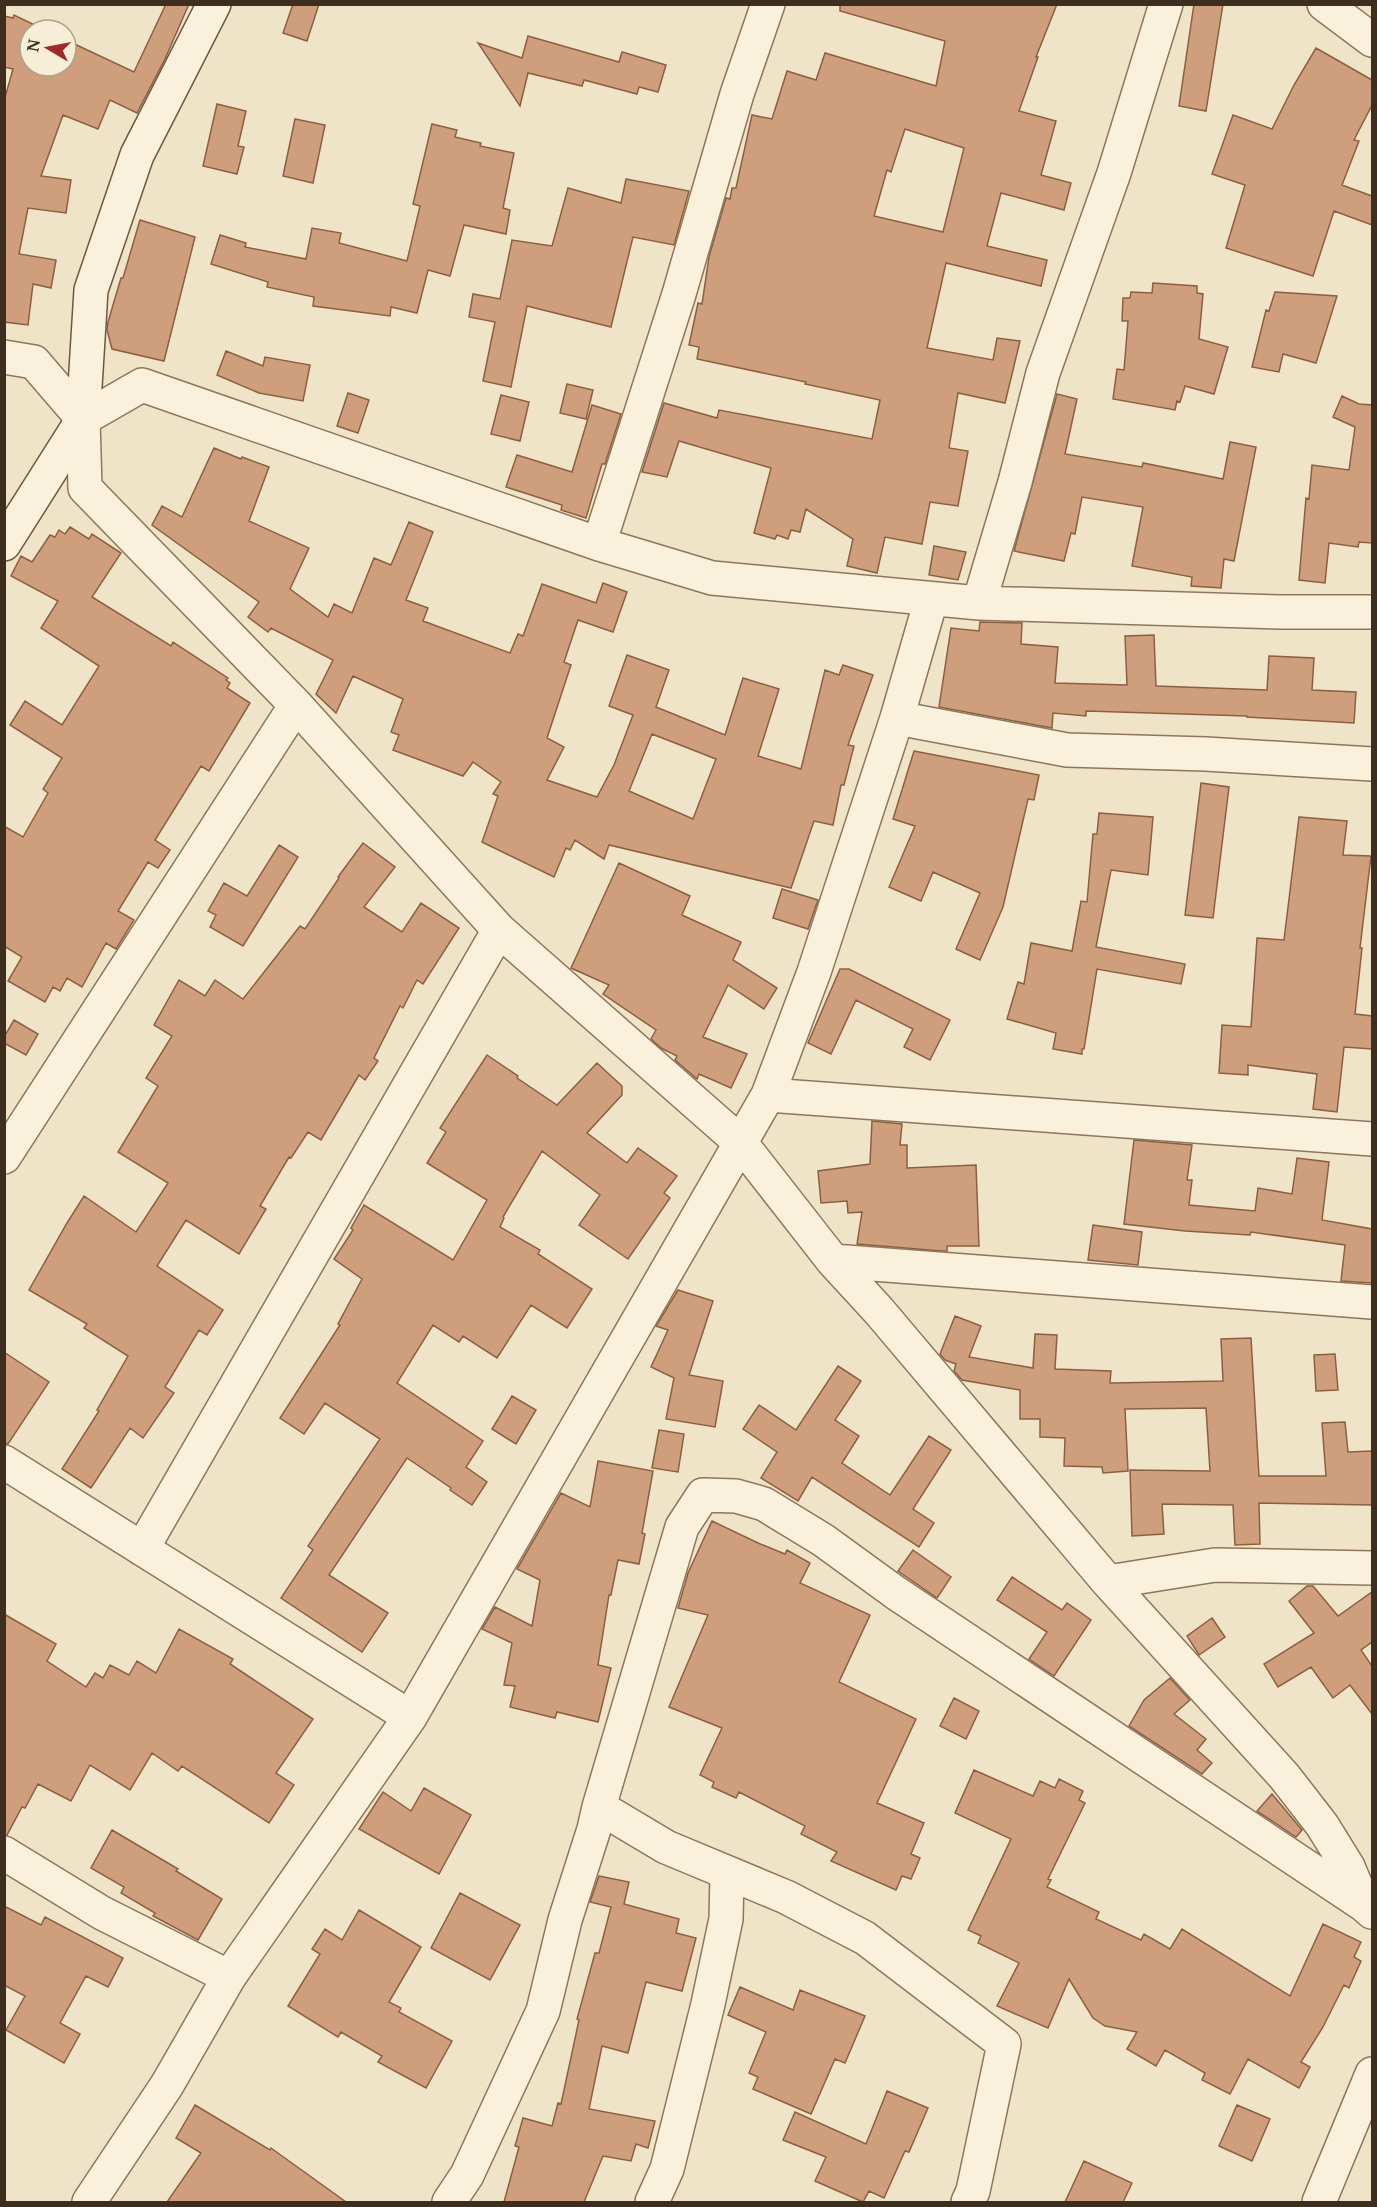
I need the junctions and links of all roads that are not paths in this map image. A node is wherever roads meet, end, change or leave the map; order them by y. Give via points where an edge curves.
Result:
1 (214, 4) edge
2 (768, 4) edge
3 (1166, 4) edge
4 (1324, 4) edge
5 (1372, 40) edge
6 (4, 357) edge
7 (83, 419) junction
8 (4, 544) edge
9 (599, 544) junction
10 (931, 600) junction
11 (979, 603) junction
12 (1372, 612) edge
13 (296, 705) junction
14 (897, 718) junction
15 (1372, 764) edge
16 (499, 930) junction
17 (768, 1095) junction
18 (1372, 1139) edge
19 (740, 1142) junction
20 (4, 1157) edge
21 (833, 1261) junction
22 (1372, 1302) edge
23 (4, 1462) edge
24 (142, 1549) junction
25 (1372, 1568) edge
26 (1108, 1582) junction
27 (410, 1717) junction
28 (599, 1807) junction
29 (4, 1853) edge
30 (727, 1873) junction
31 (1368, 1908) edge
32 (229, 1977) junction
33 (1372, 2074) edge
34 (88, 2202) edge
35 (449, 2202) edge
36 (652, 2202) edge
37 (968, 2202) edge
38 (1319, 2202) edge

1 - 7 street via 137,155 91,290
2 - 9 street
3 - 11 street via 1114,173 1043,373
4 - 5 street
6 - 7 street via 34,362
7 - 8 street
7 - 9 street via 142,385
7 - 13 street via 85,488
9 - 10 street via 712,578
10 - 11 street
10 - 14 street
11 - 12 street
13 - 16 street
13 - 20 street
14 - 15 street via 1067,750
14 - 17 street via 814,972
16 - 19 street
16 - 24 street
17 - 18 street
17 - 19 street
19 - 21 street
19 - 27 street
21 - 22 street
21 - 26 street
23 - 24 street
24 - 27 street
25 - 26 street via 1215,1565
26 - 31 street via 1284,1776 1322,1824
27 - 32 street
28 - 30 street via 666,1847
28 - 31 street via 682,1527 703,1495 736,1496 764,1504 823,1540 896,1593
28 - 35 street via 565,1920 543,2012 467,2175
29 - 32 street via 102,1913
30 - 36 street via 726,1919 708,2004 667,2169
30 - 37 street via 786,1897 865,1938 1004,2043
32 - 34 street via 167,2085
33 - 38 street

